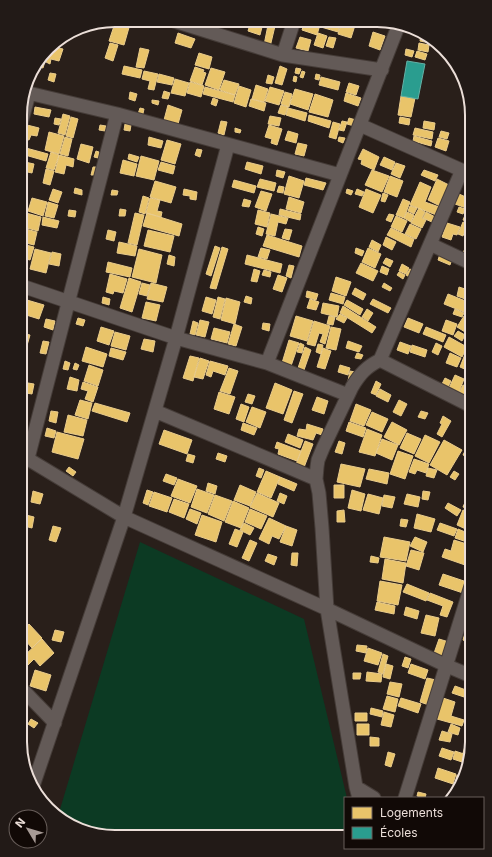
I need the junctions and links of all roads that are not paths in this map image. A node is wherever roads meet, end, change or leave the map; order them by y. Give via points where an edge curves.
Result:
1 (193, 27) edge
2 (292, 27) edge
3 (397, 30) edge
4 (283, 55) junction
5 (382, 70) junction
6 (30, 94) edge
7 (117, 114) junction
8 (360, 125) junction
9 (228, 145) junction
10 (465, 171) edge
11 (340, 175) junction
12 (430, 244) junction
13 (465, 261) edge
14 (27, 288) edge
15 (69, 301) junction
16 (176, 338) junction
17 (380, 360) junction
18 (267, 363) junction
19 (348, 395) junction
20 (465, 402) edge
21 (155, 411) junction
22 (27, 453) edge
23 (27, 458) edge
24 (316, 479) junction
25 (124, 517) junction
26 (465, 605) edge
27 (327, 609) junction
28 (446, 665) junction
29 (465, 673) edge
30 (27, 694) edge
31 (55, 723) junction
32 (36, 781) edge
33 (357, 793) edge
34 (371, 797) edge
35 (405, 797) edge

1 - 4 street
2 - 4 street
3 - 5 street
4 - 5 street
5 - 8 street
6 - 7 street
7 - 9 street
7 - 15 street
8 - 10 street
8 - 11 street
9 - 11 street
9 - 16 street
10 - 12 street
11 - 18 street
12 - 13 street
12 - 17 street
14 - 15 street
15 - 16 street
15 - 22 street
16 - 18 street
16 - 21 street
17 - 19 street via 364,370
17 - 20 street
18 - 19 street
19 - 24 street via 318,460
21 - 24 street
21 - 25 street
23 - 25 street
24 - 27 street
25 - 27 street
25 - 31 street
26 - 28 street
27 - 28 street
27 - 33 street
28 - 29 street
28 - 35 street
30 - 31 street
31 - 32 street
33 - 34 street

